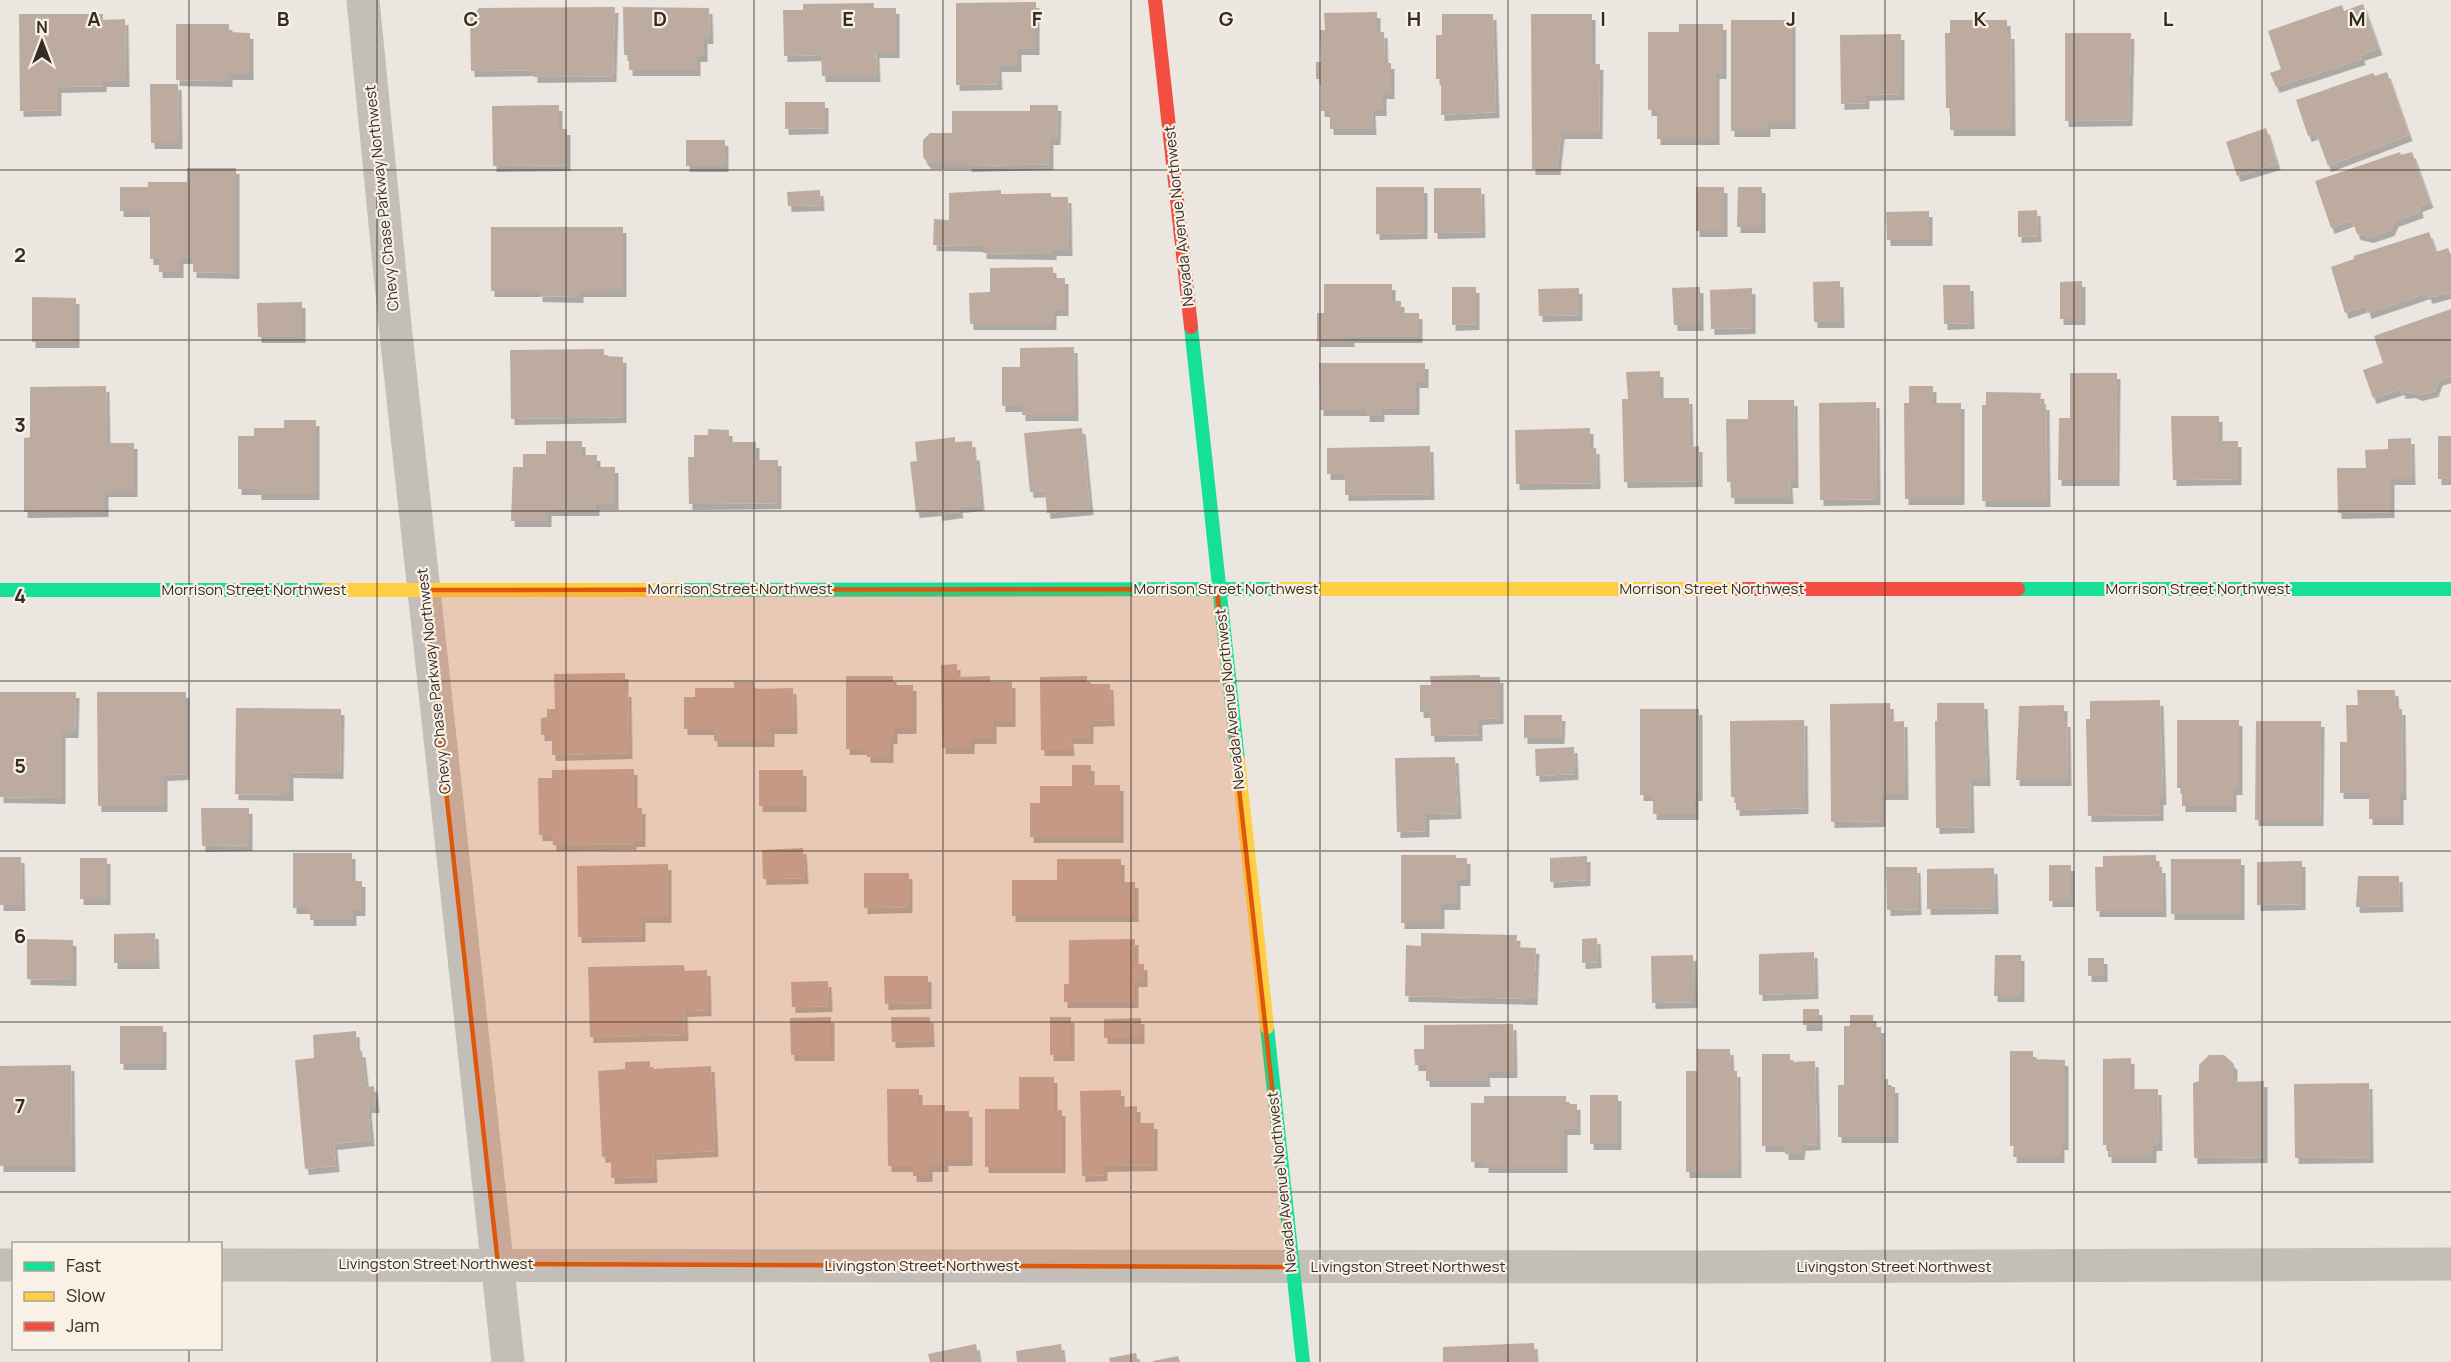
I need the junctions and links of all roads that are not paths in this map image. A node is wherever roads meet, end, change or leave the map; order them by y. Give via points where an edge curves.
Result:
1 (363, 0) edge
2 (1155, 0) edge
3 (1217, 589) junction
4 (2451, 589) edge
5 (0, 590) edge
6 (424, 590) junction
7 (222, 1264) edge
8 (498, 1264) junction
9 (2451, 1264) edge
10 (1292, 1267) junction
11 (508, 1362) edge
12 (1303, 1362) edge

1 - 6 street, Chevy Chase Parkway Northwest
2 - 3 street, Nevada Avenue Northwest
3 - 4 street, Morrison Street Northwest
3 - 6 street, Morrison Street Northwest
3 - 10 street, Nevada Avenue Northwest
5 - 6 street, Morrison Street Northwest
6 - 8 street, Chevy Chase Parkway Northwest
7 - 8 street, Livingston Street Northwest
8 - 10 street, Livingston Street Northwest
8 - 11 street, Chevy Chase Parkway Northwest
9 - 10 street, Livingston Street Northwest
10 - 12 street, Nevada Avenue Northwest

